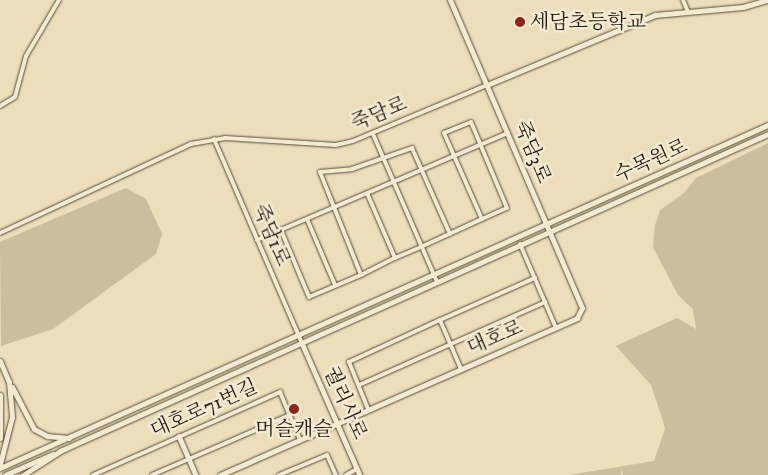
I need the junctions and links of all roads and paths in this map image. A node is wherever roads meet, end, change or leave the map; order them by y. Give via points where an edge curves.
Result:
1 (59, 0) edge
2 (450, 0) edge
3 (683, 0) edge
4 (768, 0) edge
5 (688, 12) junction
6 (487, 85) junction
7 (0, 106) edge
8 (768, 125) edge
9 (508, 132) junction
10 (373, 134) junction
11 (768, 134) edge
12 (214, 139) junction
13 (480, 144) junction
14 (454, 156) junction
15 (385, 160) junction
16 (422, 169) junction
17 (394, 181) junction
18 (368, 193) junction
19 (334, 207) junction
20 (307, 219) junction
21 (482, 219) junction
22 (545, 224) junction
23 (281, 230) junction
24 (548, 232) junction
25 (0, 233) edge
26 (450, 234) junction
27 (257, 240) junction
28 (520, 244) junction
29 (423, 246) junction
30 (395, 258) junction
31 (362, 275) junction
32 (435, 275) junction
33 (535, 278) junction
34 (438, 282) junction
35 (335, 286) junction
36 (545, 302) junction
37 (440, 320) junction
38 (556, 328) junction
39 (299, 336) junction
40 (302, 343) junction
41 (450, 343) junction
42 (0, 361) edge
43 (461, 369) junction
44 (9, 382) junction
45 (359, 385) junction
46 (0, 395) edge
47 (368, 409) junction
48 (290, 415) junction
49 (338, 424) junction
50 (179, 436) junction
51 (0, 438) edge
52 (69, 438) junction
53 (300, 440) junction
54 (62, 450) junction
55 (188, 458) junction
56 (0, 464) edge
57 (0, 468) edge
58 (357, 470) junction
59 (6, 475) edge
60 (23, 475) edge
61 (93, 475) edge
62 (152, 475) edge
63 (196, 475) edge
64 (220, 475) edge
65 (279, 475) edge
66 (336, 475) edge
67 (346, 475) edge
68 (360, 475) edge

1 - 7 street via 26,56 15,97
2 - 6 street, 죽담3로
3 - 5 street
4 - 5 street, 죽담로
5 - 6 street, 죽담로 via 655,15
6 - 9 street, 죽담3로
6 - 10 street, 죽담로
8 - 22 street, 수목원로
9 - 13 street
9 - 22 street, 죽담3로
10 - 12 street, 죽담로 via 336,144
10 - 15 street
11 - 24 street, 수목원로
12 - 25 street, 죽담로 via 162,156
12 - 27 street, 죽담1로
13 - 14 street
13 - 14 street via 471,122 444,133
13 - 21 street via 507,208
14 - 16 street
14 - 21 street
15 - 16 street via 412,148
15 - 17 street
15 - 19 street via 320,172
16 - 17 street
16 - 26 street
17 - 18 street
17 - 29 street
18 - 19 street
18 - 30 street
19 - 20 street
19 - 31 street
20 - 23 street
20 - 35 street
21 - 26 street
22 - 24 street, 죽담3로
22 - 32 street, 수목원로
23 - 27 street
23 - 35 street via 309,297
24 - 28 street, 수목원로
24 - 38 street, 대호로 via 582,308 577,318
26 - 29 street
27 - 39 street, 죽담1로
28 - 33 street
28 - 34 street, 수목원로
29 - 30 street
29 - 32 street
30 - 31 street
31 - 35 street
32 - 34 street
32 - 39 street, 수목원로
33 - 36 street
33 - 37 street
34 - 40 street, 수목원로
36 - 38 street
36 - 41 street
37 - 41 street
37 - 45 street via 349,362
38 - 43 street, 대호로
39 - 40 street, 죽담1로
39 - 52 street, 수목원로
40 - 49 street, 궐리사로
40 - 54 street, 수목원로
41 - 43 street
41 - 45 street
42 - 44 main road
43 - 47 street, 대호로
44 - 52 main road via 34,429 47,436
44 - 56 main road via 12,417
45 - 47 street
46 - 51 main road
47 - 49 street, 대호로
48 - 50 street, 대호로71번길 via 280,392
48 - 53 street, 대호로71번길
48 - 55 street
49 - 53 street, 대호로
49 - 58 street, 궐리사로
50 - 55 street
50 - 61 street, 대호로71번길
52 - 57 street, 수목원로
53 - 64 street, 대호로
54 - 59 street, 수목원로
54 - 60 main road
55 - 62 street
55 - 63 street
58 - 67 street
58 - 68 street, 궐리사로
65 - 66 street via 327,455

